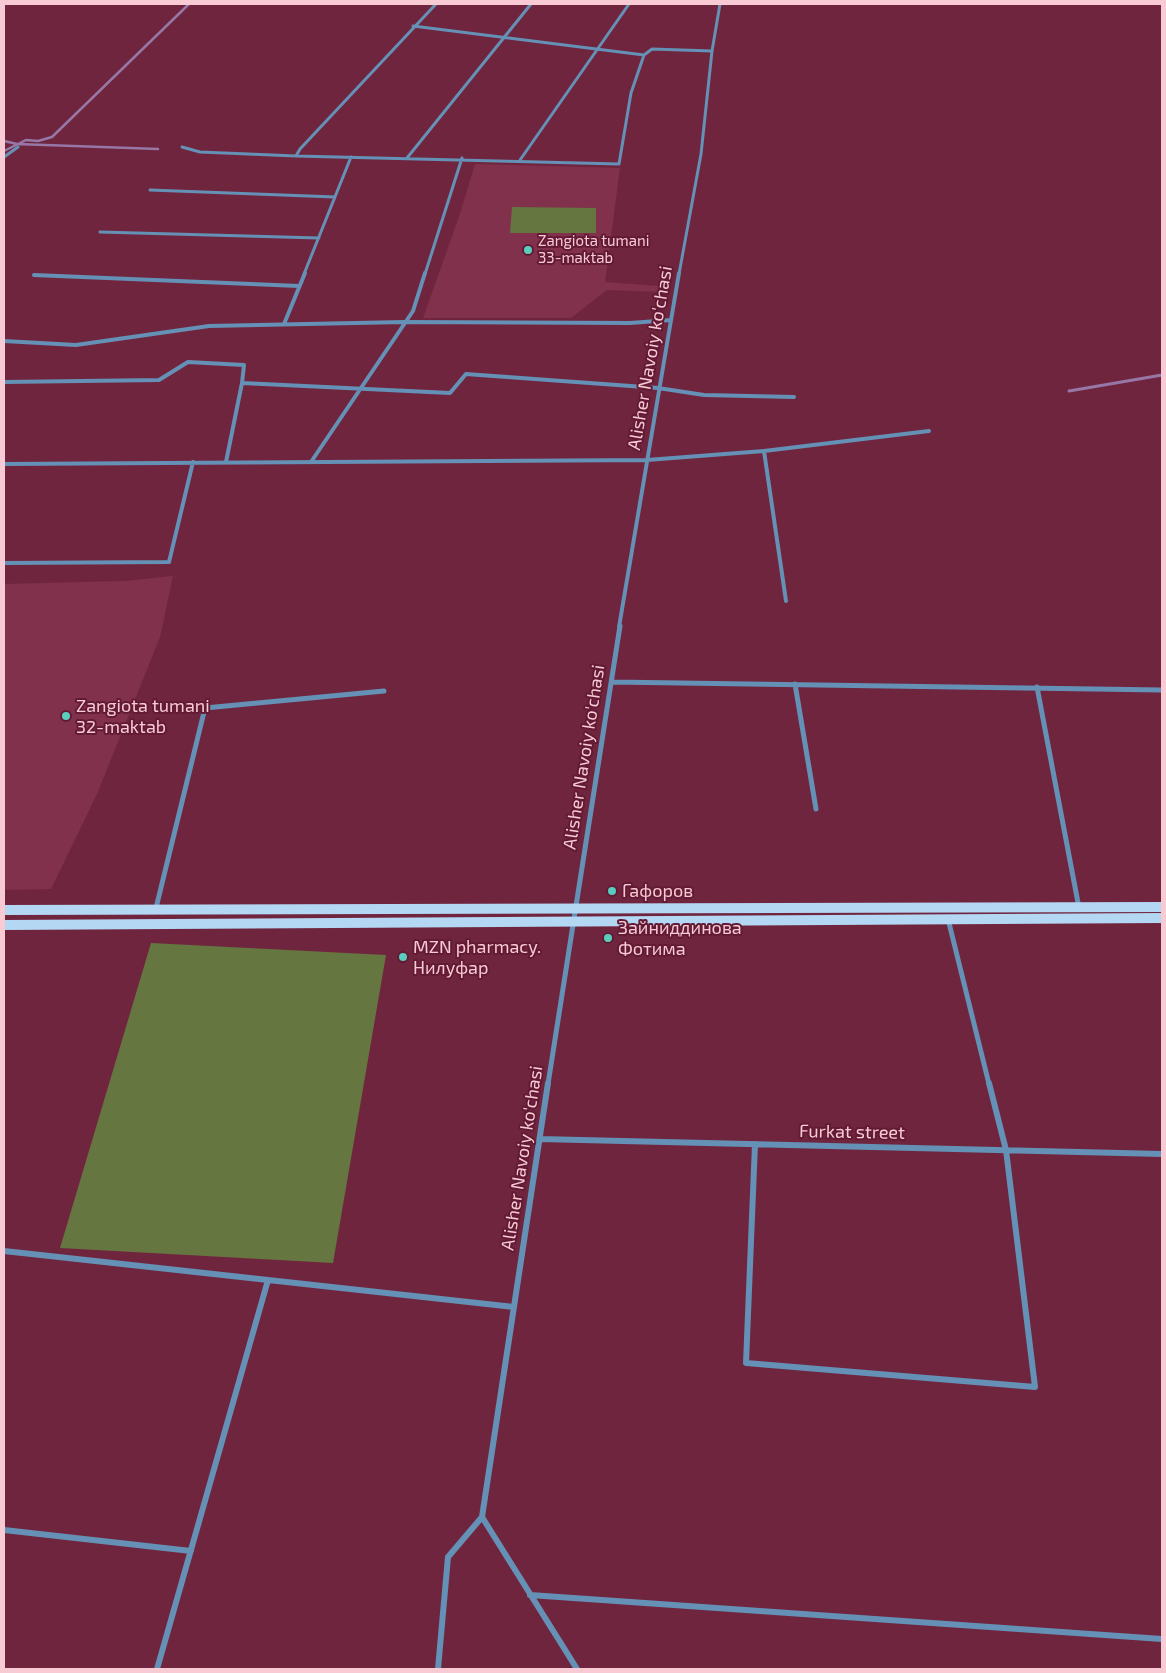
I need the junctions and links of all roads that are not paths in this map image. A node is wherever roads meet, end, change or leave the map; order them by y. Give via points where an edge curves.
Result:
1 (436, 4) edge
2 (531, 4) edge
3 (629, 4) edge
4 (720, 4) edge
5 (413, 26) junction
6 (503, 38) junction
7 (598, 51) junction
8 (712, 51) junction
9 (644, 55) junction
10 (18, 147) dead end
11 (182, 147) dead end
12 (296, 156) junction
13 (4, 157) edge
14 (351, 157) junction
15 (407, 158) junction
16 (462, 158) junction
17 (520, 160) junction
18 (150, 190) dead end
19 (335, 197) junction
20 (100, 232) dead end
21 (319, 238) junction
22 (34, 275) dead end
23 (299, 286) junction
24 (671, 320) junction
25 (404, 322) junction
26 (284, 324) junction
27 (4, 341) edge
28 (4, 382) edge
29 (242, 383) junction
30 (658, 388) junction
31 (359, 389) junction
32 (794, 397) dead end
33 (929, 431) dead end
34 (764, 451) junction
35 (647, 460) junction
36 (193, 462) junction
37 (226, 462) junction
38 (311, 462) junction
39 (4, 464) edge
40 (4, 563) edge
41 (786, 601) dead end
42 (612, 682) junction
43 (795, 684) junction
44 (1037, 687) junction
45 (1162, 690) edge
46 (384, 691) dead end
47 (816, 809) dead end
48 (1162, 907) edge
49 (156, 908) junction
50 (1079, 908) junction
51 (574, 909) junction
52 (4, 910) edge
53 (1162, 918) edge
54 (948, 919) junction
55 (572, 922) junction
56 (4, 925) edge
57 (540, 1139) junction
58 (755, 1144) junction
59 (1006, 1150) junction
60 (1162, 1154) edge
61 (4, 1251) edge
62 (268, 1280) junction
63 (514, 1307) junction
64 (482, 1517) junction
65 (4, 1530) edge
66 (191, 1550) junction
67 (530, 1595) junction
68 (1162, 1639) edge
69 (157, 1669) edge
70 (438, 1669) edge
71 (577, 1669) edge

1 - 5 street
2 - 6 street
3 - 7 street
4 - 8 street, Alisher Navoiy ko'chasi
5 - 6 street
5 - 12 street
6 - 7 street
6 - 15 street
7 - 9 street
7 - 17 street
8 - 9 street via 652,49
8 - 24 street, Alisher Navoiy ko'chasi via 701,154
9 - 17 street via 631,93 619,164
10 - 13 street
11 - 12 street via 200,152
12 - 14 street
14 - 15 street
14 - 19 street
15 - 16 street
16 - 17 street
16 - 25 street via 413,311
18 - 19 street
19 - 21 street
20 - 21 street
21 - 23 street
22 - 23 street
23 - 26 street
24 - 25 street via 630,323
24 - 30 street, Alisher Navoiy ko'chasi
25 - 26 street
25 - 31 street
26 - 27 street via 209,326 76,345
28 - 29 street via 159,380 188,362 244,365
29 - 31 street
29 - 37 street
30 - 31 street via 466,374 450,393
30 - 32 street via 704,395
30 - 35 street, Alisher Navoiy ko'chasi
31 - 38 street
33 - 34 street
34 - 35 street
34 - 41 street
35 - 38 street
35 - 42 street, Alisher Navoiy ko'chasi
36 - 37 street
36 - 39 street
36 - 40 street via 169,562
37 - 38 street
42 - 43 street
42 - 51 street, Alisher Navoiy ko'chasi
43 - 44 street
43 - 47 street
44 - 45 street
44 - 50 street
46 - 49 street via 205,708
48 - 50 main road
49 - 51 main road
49 - 52 main road
50 - 51 main road
51 - 55 street, Alisher Navoiy ko'chasi
53 - 54 main road
54 - 55 main road
54 - 59 street
55 - 56 main road
55 - 57 street, Alisher Navoiy ko'chasi
57 - 58 street, Furkat street
57 - 63 street, Alisher Navoiy ko'chasi
58 - 59 street, Furkat street
58 - 59 street via 746,1364 1035,1387
59 - 60 street, Furkat street
61 - 62 street
62 - 63 street
62 - 66 street
63 - 64 street, Alisher Navoiy ko'chasi
64 - 67 street
64 - 70 street via 448,1557
65 - 66 street
66 - 69 street
67 - 68 street
67 - 71 street

